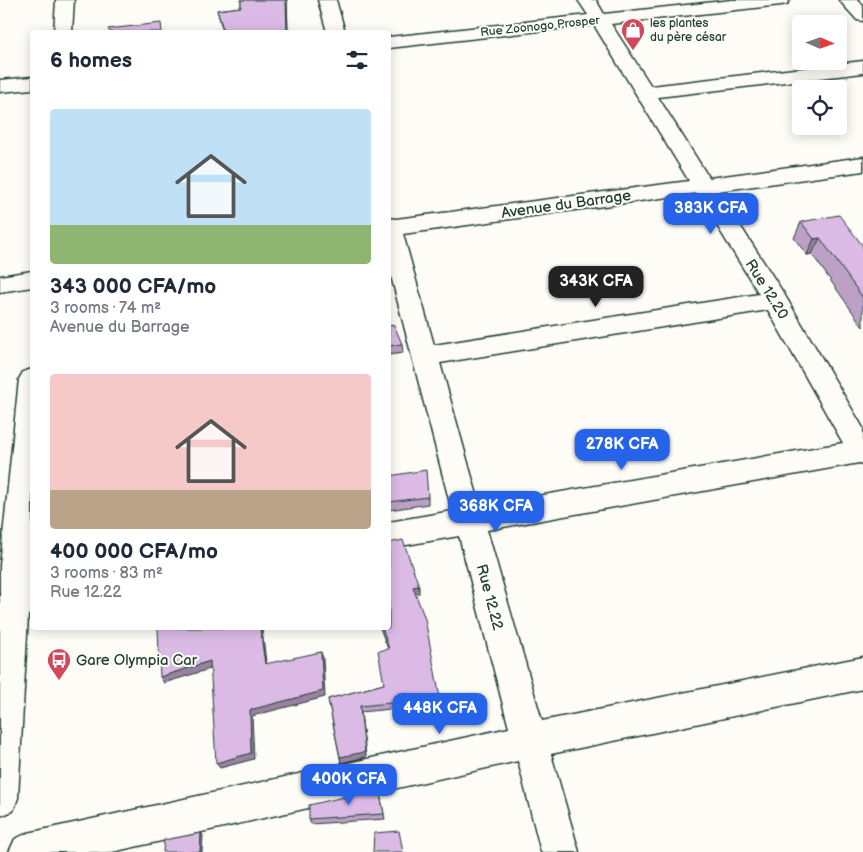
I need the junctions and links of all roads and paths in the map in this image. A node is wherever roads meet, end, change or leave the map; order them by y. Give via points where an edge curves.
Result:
1 (65, 0) edge
2 (327, 0) edge
3 (781, 0) edge
4 (848, 0) edge
5 (592, 10) edge
6 (863, 16) edge
7 (63, 30) edge
8 (335, 30) edge
9 (391, 42) edge
10 (863, 67) edge
11 (30, 82) edge
12 (0, 86) edge
13 (645, 93) junction
14 (863, 164) edge
15 (702, 186) junction
16 (391, 227) edge
17 (391, 234) edge
18 (30, 280) edge
19 (0, 284) edge
20 (775, 300) junction
21 (424, 356) junction
22 (30, 405) edge
23 (863, 451) edge
24 (470, 520) junction
25 (391, 535) edge
26 (15, 603) edge
27 (863, 673) edge
28 (529, 741) junction
29 (0, 798) edge
30 (28, 852) edge
31 (560, 852) edge

1 - 7 street
2 - 8 street
3 - 5 street, Rue Zoonogo Prosper
4 - 6 street
5 - 9 street, Rue Zoonogo Prosper
5 - 13 street, Rue 12.20
10 - 13 street
11 - 12 street
13 - 15 street, Rue 12.20
14 - 15 street, Avenue du Barrage
15 - 16 street, Avenue du Barrage
15 - 20 street, Rue 12.20
17 - 21 street, Rue 12.22
18 - 19 street
20 - 21 street
20 - 23 street, Rue 12.20
21 - 24 street, Rue 12.22
22 - 26 street
23 - 24 street
24 - 25 street
24 - 28 street, Rue 12.22
26 - 29 street
27 - 28 street
28 - 30 street
28 - 31 street, Rue 12.22

